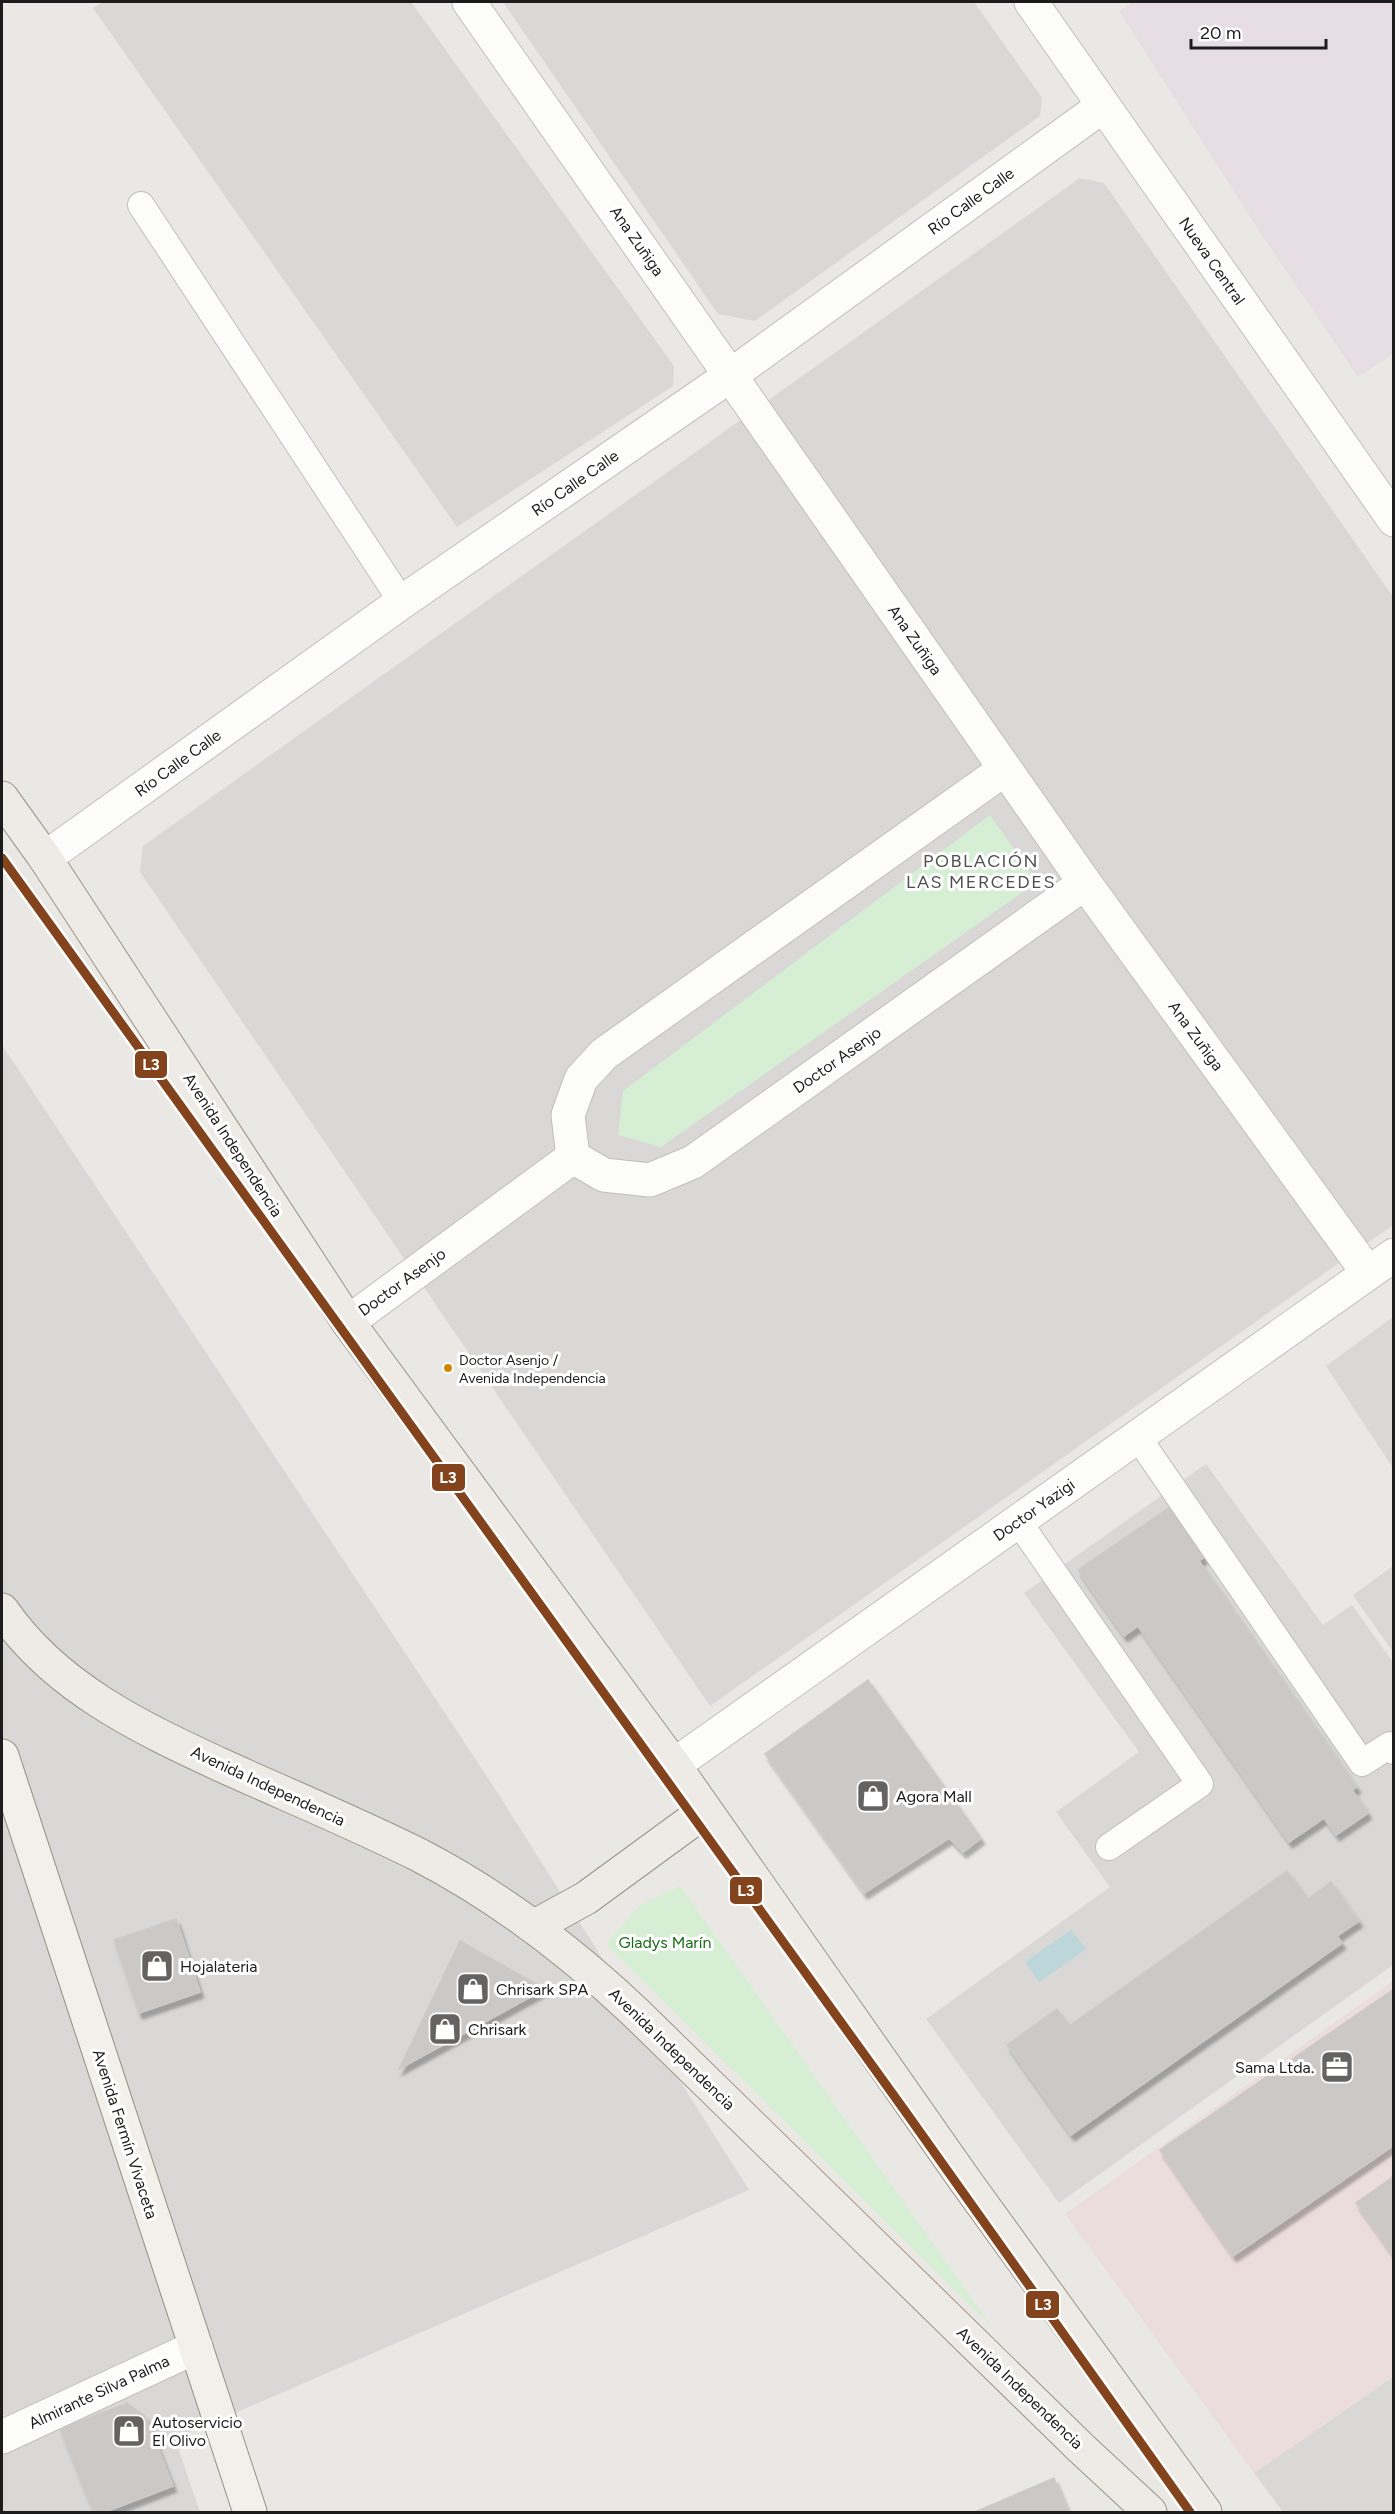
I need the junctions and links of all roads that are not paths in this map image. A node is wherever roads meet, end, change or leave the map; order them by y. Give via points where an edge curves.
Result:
1 (469, 2) edge
2 (1031, 2) edge
3 (1103, 106) junction
4 (141, 205) dead end
5 (731, 375) junction
6 (1394, 520) edge
7 (402, 602) junction
8 (1005, 769) junction
9 (2, 798) edge
10 (45, 858) junction
11 (1085, 884) junction
12 (573, 1157) junction
13 (1381, 1264) edge
14 (348, 1322) junction
15 (1137, 1436) junction
16 (1018, 1521) junction
17 (2, 1610) edge
18 (1394, 1751) edge
19 (2, 1756) edge
20 (674, 1765) junction
21 (705, 1811) junction
22 (1109, 1847) dead end
23 (536, 1926) junction
24 (196, 2347) junction
25 (2, 2437) edge
26 (250, 2512) edge
27 (1150, 2512) edge
28 (1205, 2512) edge

1 - 5 street, Ana Zuñiga
2 - 3 street, Nueva Central
3 - 5 street, Río Calle Calle
3 - 6 street, Nueva Central
4 - 7 lane
5 - 7 street, Río Calle Calle
5 - 8 street, Ana Zuñiga
7 - 10 street, Río Calle Calle
8 - 11 street, Ana Zuñiga
8 - 12 street via 604,1054 581,1079 568,1115
9 - 10 main road, Avenida Independencia
10 - 14 main road, Avenida Independencia
11 - 12 street, Doctor Asenjo via 693,1162 650,1179 604,1175
11 - 13 street, Ana Zuñiga
12 - 14 street, Doctor Asenjo
13 - 15 street, Doctor Yazigi
14 - 20 main road, Avenida Independencia
15 - 16 street, Doctor Yazigi
15 - 18 lane via 1362,1763 1390,1745
16 - 20 street, Doctor Yazigi
16 - 22 lane via 1200,1784
17 - 23 main road, Avenida Independencia via 37,1653 112,1711 166,1740 418,1855
19 - 24 main road, Avenida Fermín Vivaceta
20 - 21 main road, Avenida Independencia
21 - 23 main road via 586,1899
21 - 28 main road, Avenida Independencia
23 - 27 main road, Avenida Independencia via 635,2012
24 - 25 street, Almirante Silva Palma
24 - 26 main road, Avenida Fermín Vivaceta

